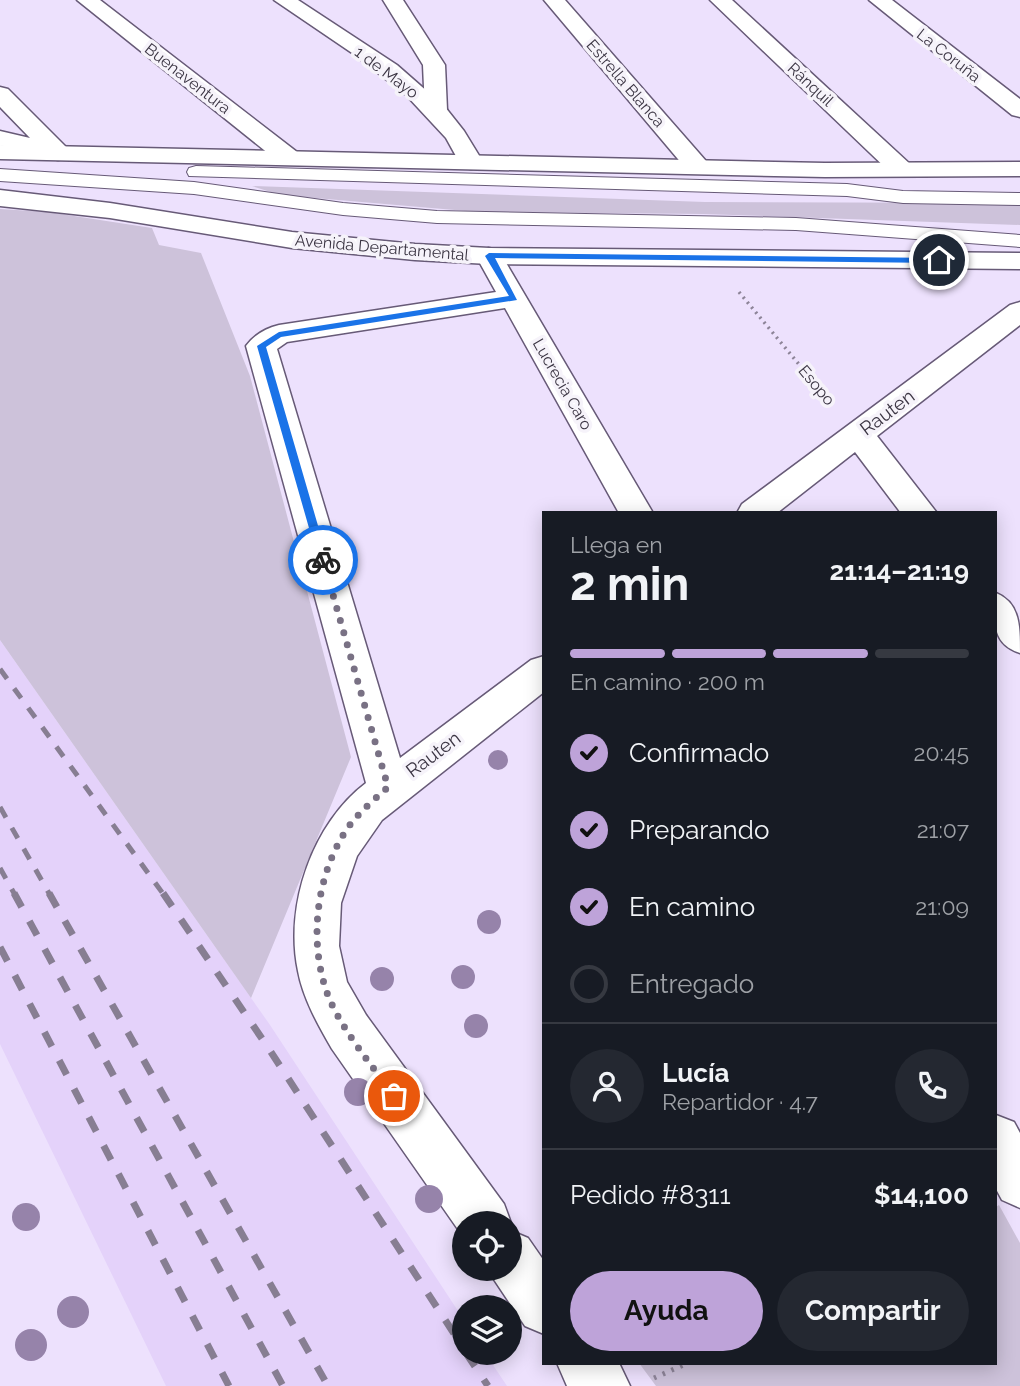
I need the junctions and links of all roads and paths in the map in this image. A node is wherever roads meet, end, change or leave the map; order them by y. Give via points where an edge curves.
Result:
1 (87, 0) edge
2 (284, 0) edge
3 (393, 0) edge
4 (554, 0) edge
5 (720, 0) edge
6 (879, 0) edge
7 (0, 94) edge
8 (436, 110) junction
9 (1020, 110) edge
10 (0, 138) edge
11 (0, 152) edge
12 (58, 153) junction
13 (288, 157) junction
14 (471, 162) junction
15 (0, 166) edge
16 (697, 166) junction
17 (901, 169) junction
18 (1020, 169) edge
19 (0, 175) edge
20 (0, 198) edge
21 (1020, 199) edge
22 (489, 256) junction
23 (711, 258) junction
24 (1019, 259) edge
25 (514, 298) junction
26 (1017, 320) edge
27 (858, 434) junction
28 (635, 511) edge
29 (757, 511) edge
30 (918, 511) edge
31 (997, 608) edge
32 (1020, 638) edge
33 (542, 672) edge
34 (388, 787) junction
35 (997, 1142) edge
36 (1020, 1182) edge
37 (476, 1211) edge
38 (522, 1276) edge
39 (542, 1304) edge
40 (589, 1365) edge
41 (682, 1365) edge
42 (623, 1384) edge

1 - 13 street, Buenaventura
2 - 8 street, 1 de Mayo
3 - 8 street via 434,65
4 - 16 street, Estrella Blanca
5 - 17 street, Ránquil
6 - 9 street, La Coruña
7 - 12 street
8 - 14 street, 1 de Mayo via 462,142
10 - 12 street
11 - 12 street
12 - 13 street
13 - 14 street
14 - 16 street
15 - 21 lane
16 - 17 street
17 - 18 street
19 - 24 lane via 194,188 437,217 796,223 932,236
20 - 22 street, Avenida Departamental via 111,209 292,240
22 - 23 street, Avenida Departamental
22 - 25 street, Lucrecia Caro
23 - 24 street, Avenida Departamental
23 - 27 path, Esopo
25 - 28 street, Lucrecia Caro
25 - 34 street via 279,334 261,346
26 - 27 street, Rauten
27 - 29 street, Rauten
27 - 30 street
31 - 32 street
33 - 34 street, Rauten
34 - 37 street, Rauten via 347,829 333,855 319,908 320,968 330,1000 349,1032
35 - 36 street
38 - 39 street
40 - 42 street
41 - 42 path

